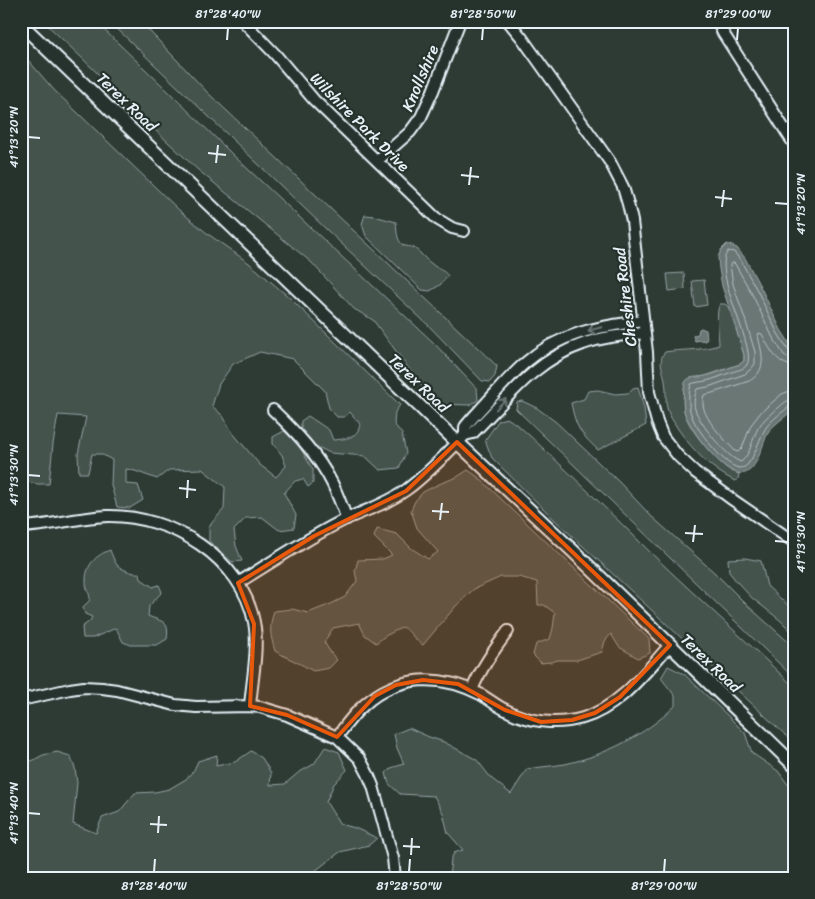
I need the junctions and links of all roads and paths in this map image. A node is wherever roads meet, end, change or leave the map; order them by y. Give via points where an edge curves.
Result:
1 (243, 21) edge
2 (460, 21) edge
3 (508, 21) edge
4 (717, 21) edge
5 (21, 24) edge
6 (794, 144) edge
7 (377, 161) junction
8 (464, 231) dead end
9 (643, 321) junction
10 (644, 333) junction
11 (560, 341) junction
12 (565, 351) junction
13 (517, 371) junction
14 (525, 379) junction
15 (273, 410) dead end
16 (461, 439) junction
17 (347, 519) junction
18 (21, 527) edge
19 (793, 540) edge
20 (238, 583) junction
21 (508, 631) dead end
22 (670, 646) junction
23 (472, 690) junction
24 (21, 700) edge
25 (250, 706) junction
26 (337, 737) junction
27 (794, 765) edge
28 (395, 878) edge

1 - 7 street, Wilshire Park Drive via 314,100
2 - 7 street, Knollshire via 421,117 410,132
3 - 9 street, Cheshire Road via 619,178 632,221
4 - 6 street
5 - 16 main road, Terex Road
7 - 8 street, Wilshire Park Drive via 437,219
9 - 10 street, Cheshire Road
9 -> 11 street via 593,329
10 - 12 street via 614,336
10 - 19 street, Cheshire Road via 649,392 664,437 695,472
11 - 12 street
11 - 13 street via 542,350
12 - 14 street
13 - 14 street
13 - 16 street via 465,427
16 -> 14 street via 473,433
15 - 17 street via 314,456 332,483
16 - 17 street via 406,491
16 - 22 main road, Terex Road
17 - 20 street via 289,550
18 - 20 street via 108,516 154,523 185,535 207,549
20 - 25 street via 251,609 254,624 256,647
21 - 23 street via 482,668
22 - 23 street via 620,697 595,713 572,720 528,719 505,710
22 - 27 main road, Terex Road
23 - 26 street via 437,680 396,685 364,704
24 - 25 street via 84,687 117,690 196,707
25 - 26 street via 287,715
26 - 28 street via 360,759 373,786 393,858

